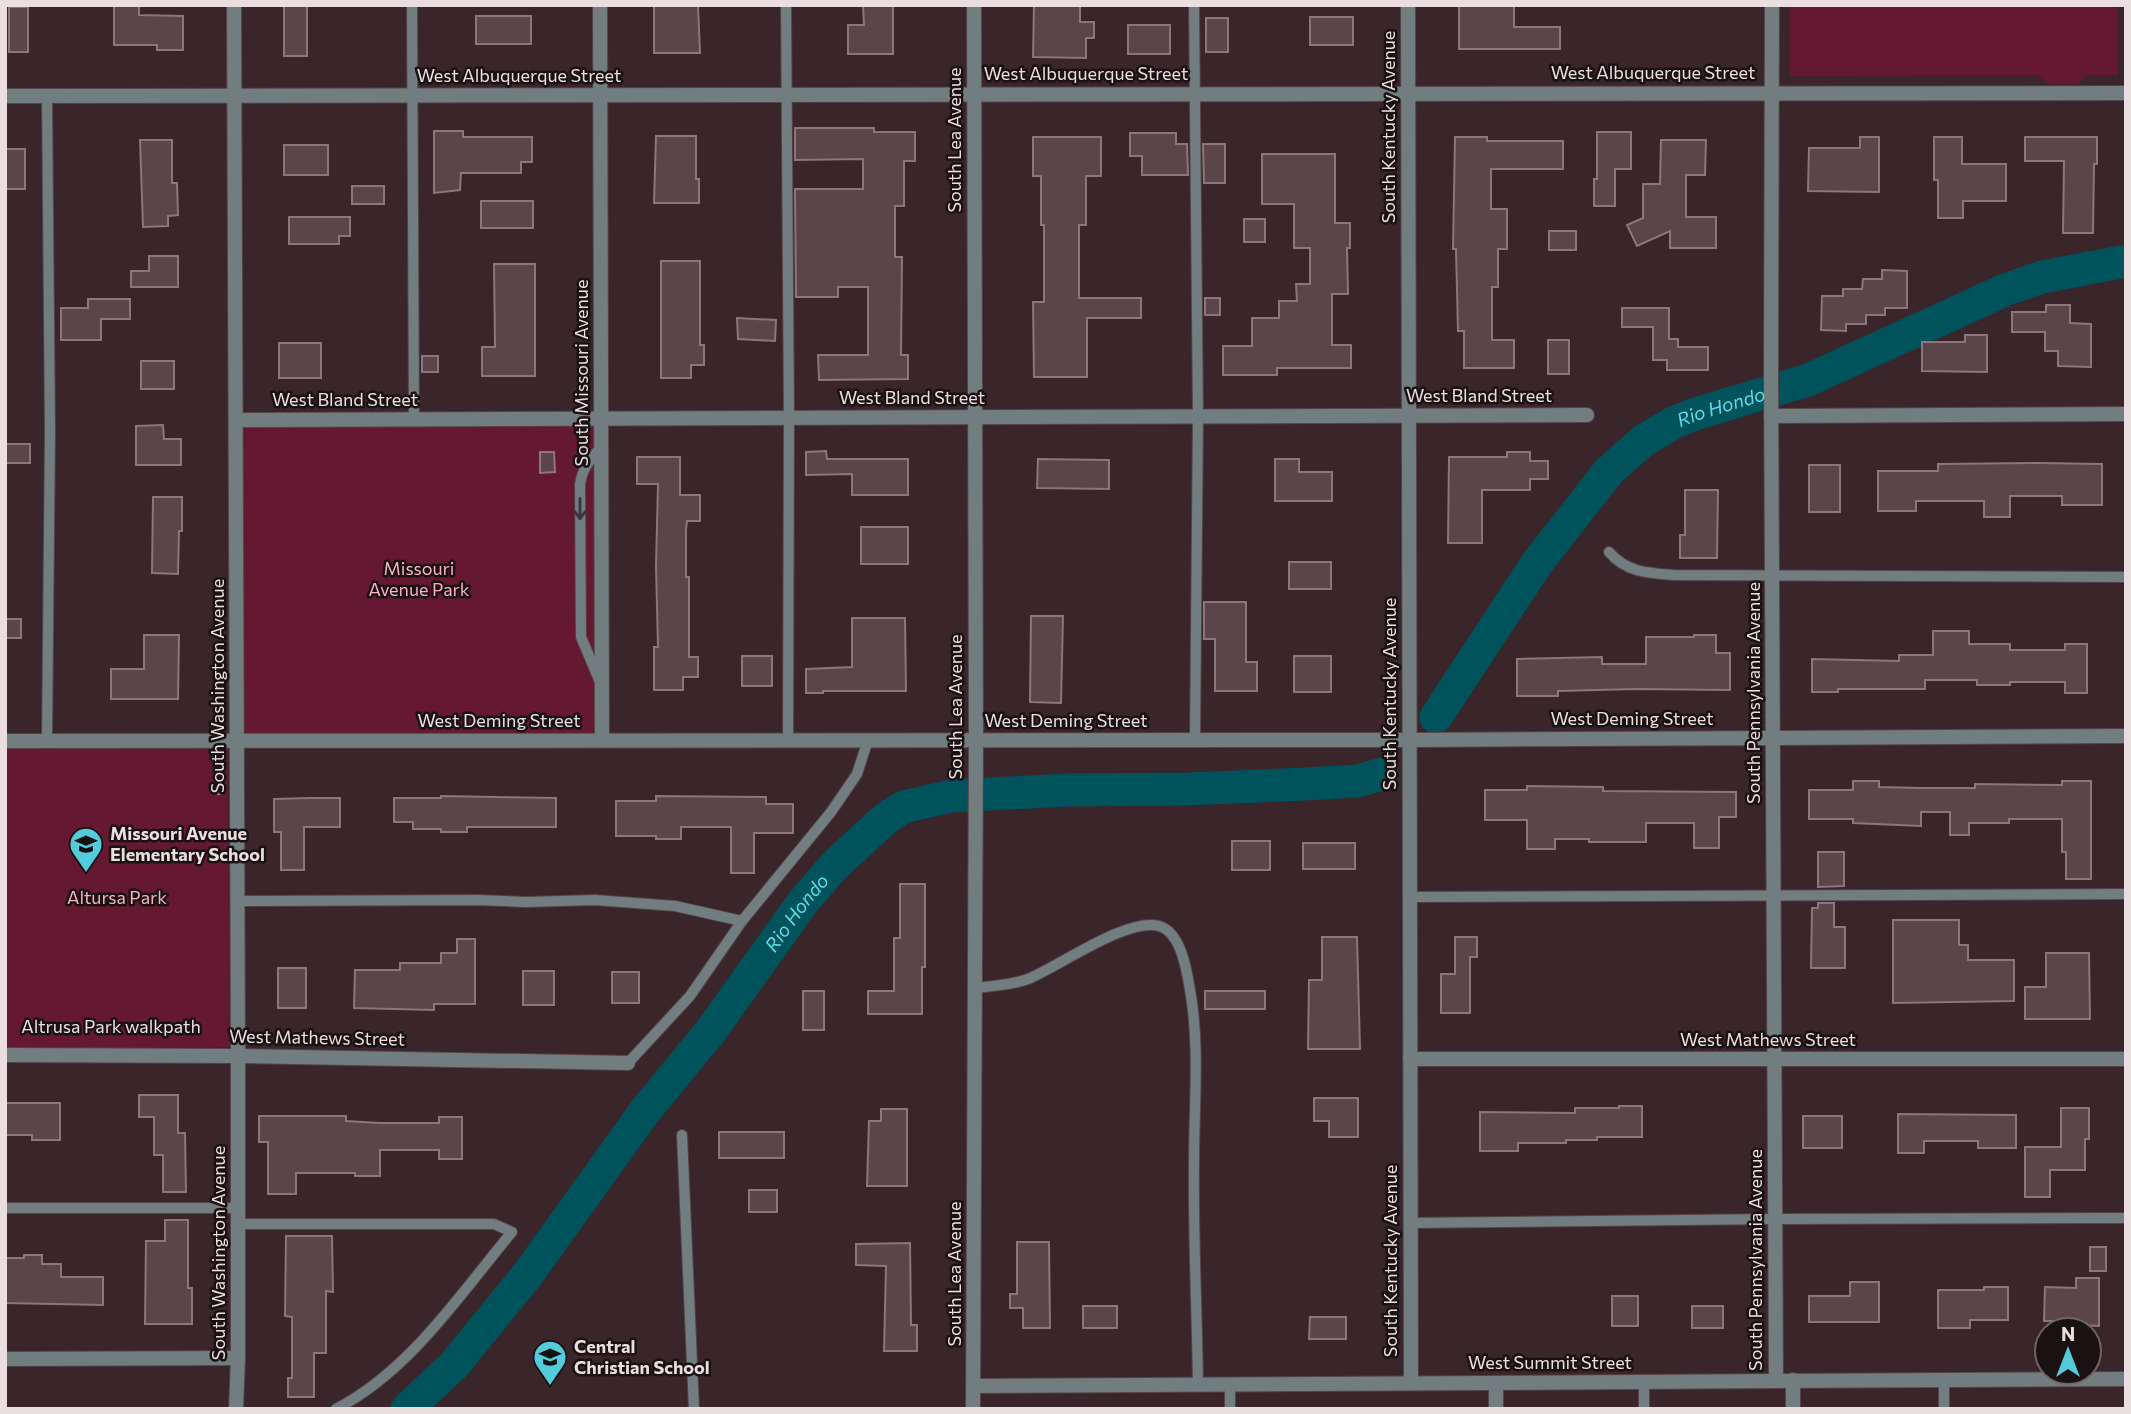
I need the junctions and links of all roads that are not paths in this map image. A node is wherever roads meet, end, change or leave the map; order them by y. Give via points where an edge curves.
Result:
1 (234, 5) edge
2 (412, 5) edge
3 (600, 5) edge
4 (786, 5) edge
5 (974, 5) edge
6 (1194, 5) edge
7 (1408, 5) edge
8 (1772, 5) edge
9 (1409, 92) junction
10 (1772, 92) junction
11 (1194, 93) junction
12 (2126, 93) edge
13 (600, 94) junction
14 (787, 94) junction
15 (974, 94) junction
16 (412, 95) junction
17 (5, 96) edge
18 (47, 96) junction
19 (234, 96) junction
20 (2126, 414) edge
21 (1408, 415) junction
22 (1587, 415) dead end
23 (1198, 416) junction
24 (1771, 416) junction
25 (975, 417) junction
26 (789, 418) junction
27 (414, 419) junction
28 (601, 419) junction
29 (237, 420) junction
30 (601, 447) junction
31 (1609, 552) dead end
32 (1772, 577) junction
33 (2126, 577) edge
34 (602, 686) junction
35 (2126, 736) edge
36 (1773, 737) junction
37 (47, 740) junction
38 (237, 740) junction
39 (602, 740) junction
40 (788, 740) junction
41 (868, 740) junction
42 (976, 740) junction
43 (1195, 740) junction
44 (1409, 740) junction
45 (5, 741) edge
46 (2126, 894) edge
47 (1409, 897) junction
48 (1773, 897) junction
49 (238, 901) junction
50 (742, 921) junction
51 (975, 988) junction
52 (5, 1055) edge
53 (239, 1056) junction
54 (1410, 1059) junction
55 (2126, 1059) edge
56 (1774, 1060) junction
57 (628, 1063) joint
58 (682, 1135) dead end
59 (5, 1208) edge
60 (239, 1208) junction
61 (2126, 1218) edge
62 (1775, 1219) junction
63 (1410, 1223) junction
64 (239, 1224) junction
65 (239, 1358) junction
66 (5, 1359) edge
67 (2126, 1379) edge
68 (1793, 1380) junction
69 (1944, 1380) junction
70 (1644, 1381) junction
71 (1776, 1381) junction
72 (1410, 1383) junction
73 (1496, 1383) junction
74 (1230, 1384) junction
75 (1198, 1385) junction
76 (974, 1387) junction
77 (236, 1409) edge
78 (337, 1409) edge
79 (694, 1409) edge
80 (973, 1409) edge
81 (1230, 1409) edge
82 (1496, 1409) edge
83 (1644, 1409) edge
84 (1793, 1409) edge
85 (1944, 1409) edge

1 - 19 street, South Washington Avenue
2 - 16 lane
3 - 13 street, South Missouri Avenue
4 - 14 lane
5 - 15 street, South Lea Avenue
6 - 11 lane
7 - 9 street, South Kentucky Avenue
8 - 10 street, South Pennsylvania Avenue
9 - 10 street, West Albuquerque Street
9 - 11 street, West Albuquerque Street
9 - 21 street, South Kentucky Avenue
10 - 12 street, West Albuquerque Street
10 - 24 street, South Pennsylvania Avenue
11 - 15 street, West Albuquerque Street
11 - 23 lane
13 - 14 street, West Albuquerque Street
13 - 16 street, West Albuquerque Street
13 - 28 street, South Missouri Avenue
14 - 15 street, West Albuquerque Street
14 - 26 lane
15 - 25 street, South Lea Avenue
16 - 19 street, West Albuquerque Street
16 - 27 lane
17 - 18 street, West Albuquerque Street
18 - 19 street, West Albuquerque Street
18 - 37 lane
19 - 29 street, South Washington Avenue
20 - 24 street
21 - 22 street, West Bland Street
21 - 23 street, West Bland Street
21 - 44 street, South Kentucky Avenue
23 - 25 street, West Bland Street
23 - 43 lane
24 - 32 street, South Pennsylvania Avenue
25 - 26 street, West Bland Street
25 - 42 street, South Lea Avenue
26 - 28 street, West Bland Street
26 - 40 lane
27 - 28 street, West Bland Street
27 - 29 street, West Bland Street
28 - 30 street, South Missouri Avenue
29 - 38 street, South Washington Avenue
30 - 34 street, South Missouri Avenue
30 -> 34 lane via 581,473 580,498 581,637
31 - 32 lane via 1630,570 1648,573
32 - 33 lane
32 - 36 street, South Pennsylvania Avenue
34 - 39 street, South Missouri Avenue
35 - 36 street, West Deming Street
36 - 44 street, West Deming Street
36 - 48 street, South Pennsylvania Avenue
37 - 38 street, West Deming Street
37 - 45 street, West Deming Street
38 - 39 street, West Deming Street
38 - 49 street, South Washington Avenue
39 - 40 street, West Deming Street
40 - 41 street, West Deming Street
41 - 42 street, West Deming Street
41 - 50 lane via 857,774
42 - 43 street, West Deming Street
42 - 51 street, South Lea Avenue
43 - 44 street, West Deming Street
44 - 47 street, South Kentucky Avenue
46 - 48 lane
47 - 48 lane
47 - 54 street, South Kentucky Avenue
48 - 56 street, South Pennsylvania Avenue
49 - 50 lane via 595,900 675,905
49 - 53 street, South Washington Avenue
50 - 57 lane via 690,996
51 - 75 lane via 1028,979 1101,940 1150,925 1161,926 1175,939 1193,1015
51 - 76 street, South Lea Avenue
52 - 53 street, West Mathews Street
53 - 57 street, West Mathews Street
53 - 60 street, South Washington Avenue
54 - 56 street, West Mathews Street
54 - 63 street, South Kentucky Avenue
55 - 56 street, West Mathews Street
56 - 62 street, South Pennsylvania Avenue
58 - 79 lane
59 - 60 lane
60 - 64 street, South Washington Avenue
61 - 62 lane
62 - 63 lane
62 - 71 street, South Pennsylvania Avenue
63 - 72 street, South Kentucky Avenue
64 - 65 street, South Washington Avenue
64 - 78 lane via 494,1224 512,1232 418,1344 379,1381
65 - 66 street
65 - 77 street, South Washington Avenue
67 - 69 street, West Summit Street
68 - 69 street, West Summit Street
68 - 71 street, West Summit Street
68 - 84 street
69 - 85 lane
70 - 71 street, West Summit Street
70 - 73 street, West Summit Street
70 - 83 lane
72 - 73 street, West Summit Street
72 - 74 street, West Summit Street
73 - 82 street
74 - 75 street, West Summit Street
74 - 81 lane
75 - 76 street, West Summit Street
76 - 80 street, South Lea Avenue

